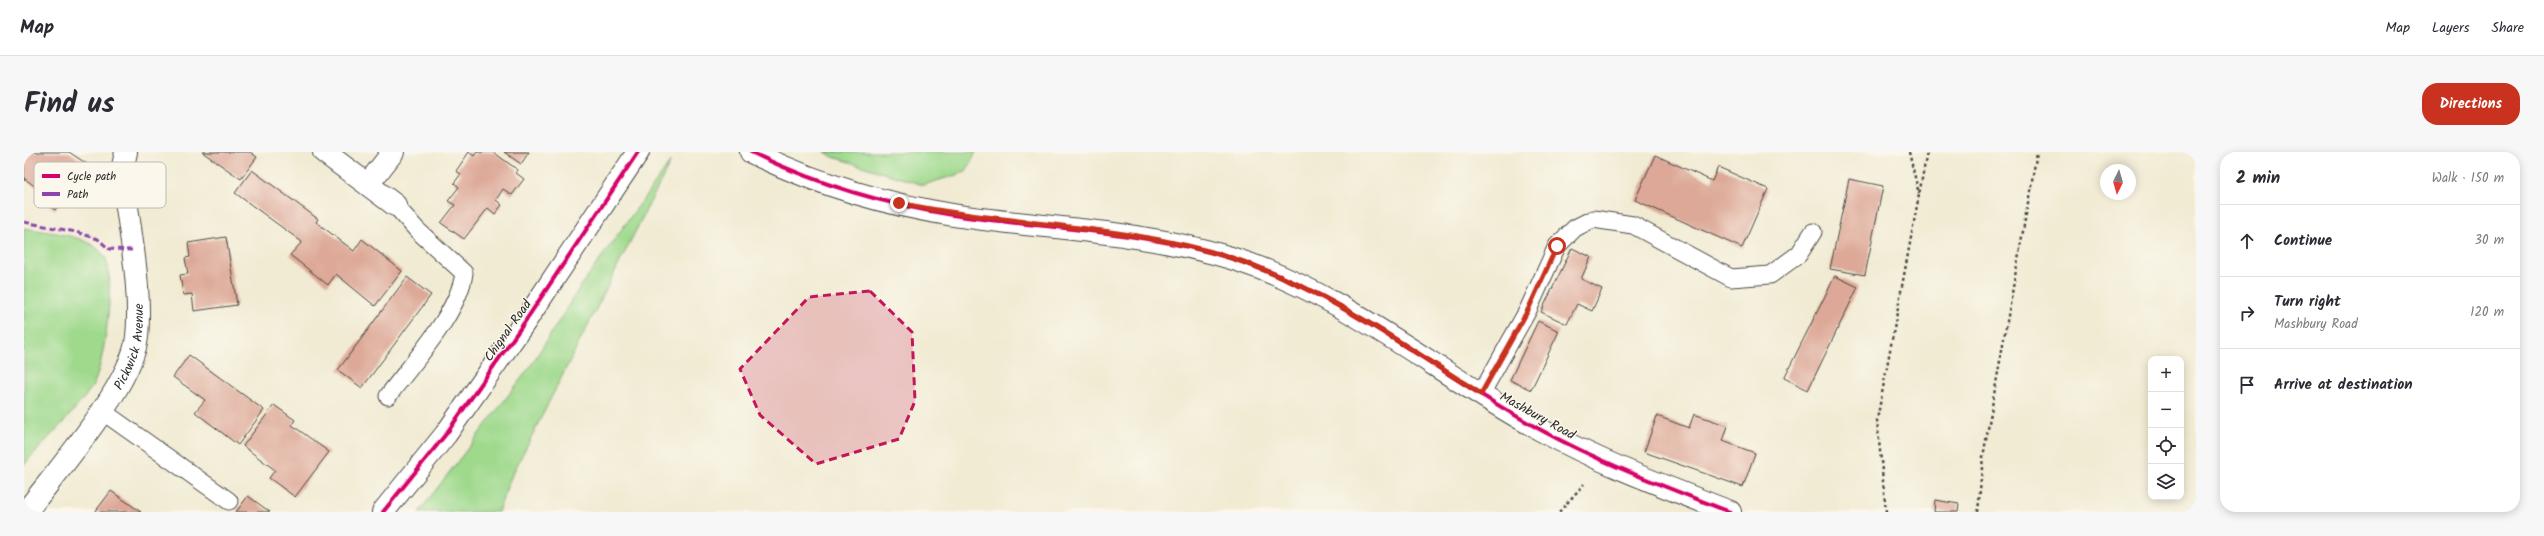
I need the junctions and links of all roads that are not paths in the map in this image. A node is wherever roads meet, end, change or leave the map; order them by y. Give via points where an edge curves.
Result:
1 (126, 152) edge
2 (324, 152) edge
3 (393, 152) edge
4 (638, 152) edge
5 (751, 152) edge
6 (124, 162) edge
7 (369, 183) junction
8 (395, 205) joint
9 (127, 208) edge
10 (1813, 232) dead end
11 (1481, 394) junction
12 (388, 396) dead end
13 (102, 411) junction
14 (229, 501) dead end
15 (26, 512) edge
16 (383, 512) edge
17 (1730, 512) edge

1 - 6 street, Pickwick Avenue
2 - 7 street
3 - 7 street
4 - 16 street, Chignal Road via 446,434
5 - 11 street, Mashbury Road via 805,176 899,203 951,214 1120,234 1176,244 1231,258 1281,276 1366,319
7 - 8 street
8 - 12 lane via 417,230 464,273 463,283 451,310
9 - 13 street, Pickwick Avenue via 138,301 137,338 128,366
10 - 11 lane via 1799,254 1770,275 1731,278 1633,224 1593,219 1575,228 1557,246 1528,310
11 - 17 street, Mashbury Road via 1540,430 1604,462
13 - 14 lane
13 - 15 street, Pickwick Avenue

